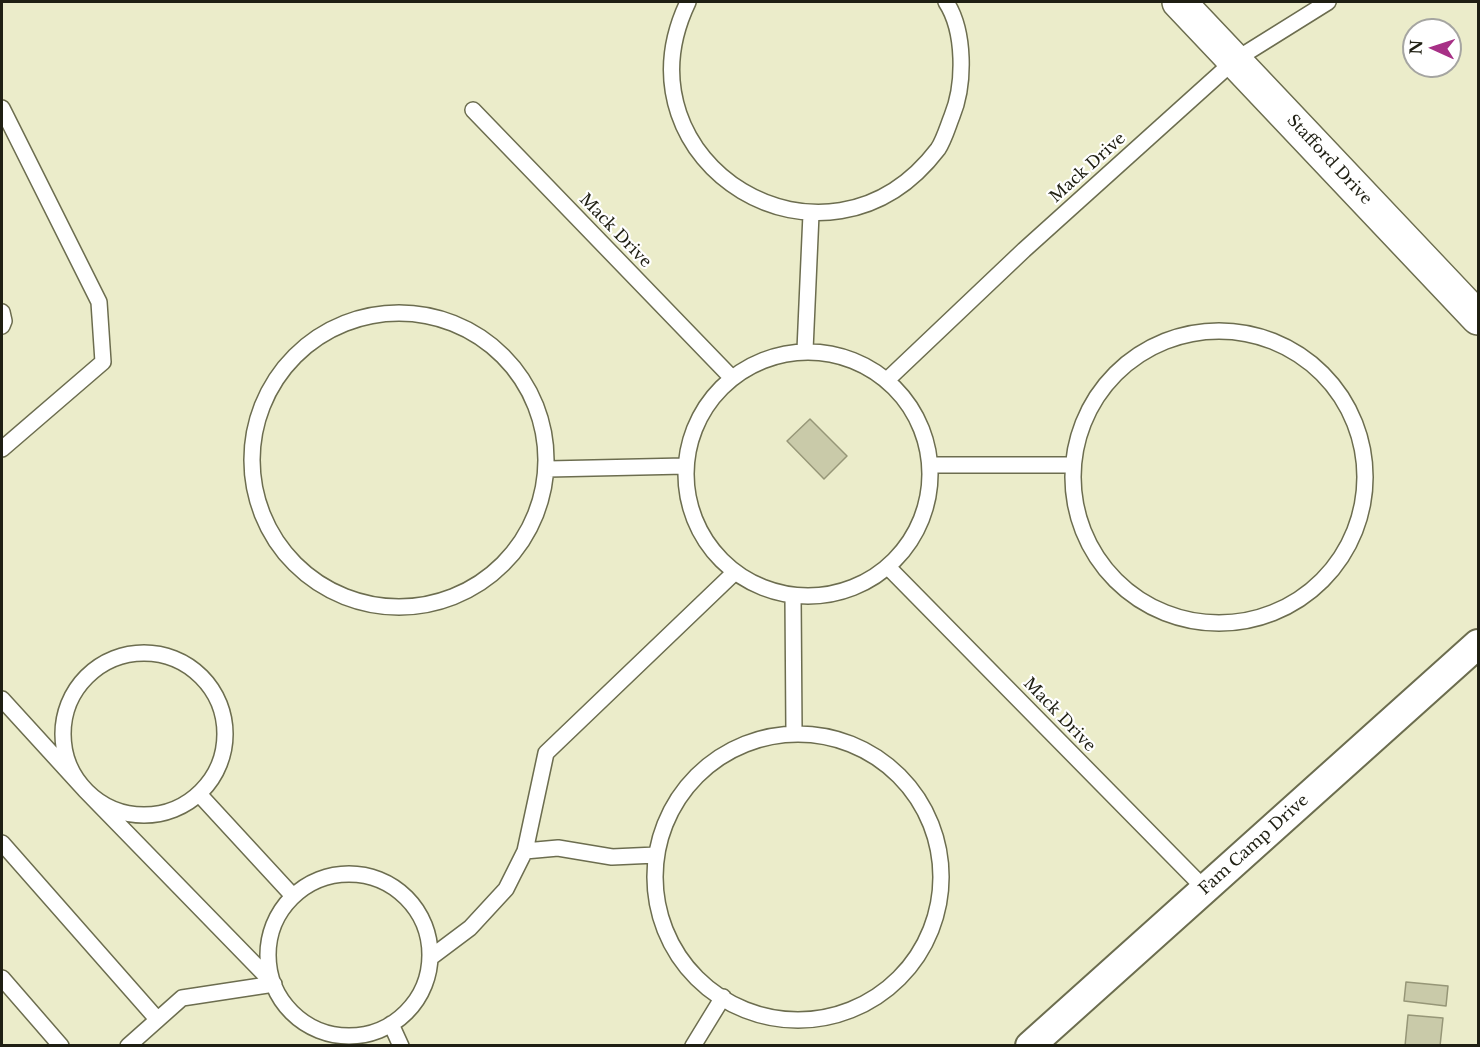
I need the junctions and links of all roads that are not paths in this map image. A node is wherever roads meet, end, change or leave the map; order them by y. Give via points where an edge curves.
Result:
1 (688, 2) edge
2 (946, 2) edge
3 (1179, 2) edge
4 (1328, 2) edge
5 (1235, 60) junction
6 (2, 108) edge
7 (473, 110) dead end
8 (811, 214) junction
9 (2, 312) edge
10 (1479, 318) edge
11 (2, 326) edge
12 (805, 350) junction
13 (731, 377) junction
14 (887, 380) junction
15 (2, 449) edge
16 (930, 465) junction
17 (1072, 465) junction
18 (685, 466) junction
19 (548, 469) junction
20 (888, 567) junction
21 (735, 572) junction
22 (792, 596) junction
23 (1479, 644) edge
24 (2, 699) edge
25 (794, 732) junction
26 (85, 790) junction
27 (199, 794) junction
28 (2, 843) edge
29 (525, 851) junction
30 (656, 855) junction
31 (1204, 889) junction
32 (293, 896) junction
33 (430, 958) junction
34 (2, 978) edge
35 (274, 984) junction
36 (723, 997) junction
37 (157, 1019) junction
38 (391, 1024) junction
39 (61, 1046) edge
40 (128, 1046) edge
41 (401, 1046) edge
42 (693, 1046) edge
43 (1030, 1046) edge

1 - 8 lane via 677,25 671,85 686,133 719,177 764,204
2 - 8 lane via 961,50 959,99 939,148 899,189 860,208
3 - 5 street, Stafford Drive
4 - 5 lane, Mack Drive
5 - 10 street, Stafford Drive
5 - 14 lane, Mack Drive
6 - 15 lane via 99,302 103,362
7 - 13 lane, Mack Drive
8 - 12 lane
9 - 11 lane
12 - 13 lane via 763,358
12 - 14 lane via 850,358
13 - 18 lane via 702,409
14 - 16 lane via 920,424
16 - 17 lane
16 - 20 lane via 929,493 915,533
17 - 17 lane via 1077,516 1098,561 1134,597 1156,611 1220,625 1268,616 1312,592 1353,539 1367,480 1353,413 1316,365 1251,332 1182,334 1124,364 1087,412
18 - 19 lane
18 - 21 lane via 690,508 712,552
19 - 19 lane via 545,430 523,378 472,330 405,311 346,320 289,360 265,395 252,436 252,478 267,528 301,572 346,599 402,609 464,594 518,550 541,504
20 - 22 lane via 835,594
20 - 31 lane, Mack Drive
21 - 22 lane via 745,580
21 - 29 lane via 546,753
22 - 25 lane
23 - 31 street, Fam Camp Drive
24 - 26 lane
25 - 30 lane via 753,740 706,765 675,801
25 - 36 lane via 847,740 878,756 907,781 931,820 940,860 936,918 914,964 877,998 838,1016 789,1022 742,1010
26 - 27 lane via 111,808 142,815 172,810
26 - 27 lane via 64,748 63,732 70,702 88,675 101,665 131,654 147,653 163,655 192,668 204,679 220,706 223,754
26 - 35 lane
27 - 32 lane
28 - 37 lane
29 - 30 lane via 558,848 612,857
29 - 33 lane via 506,889 470,928
30 - 36 lane via 656,903 672,948 697,981
31 - 43 street, Fam Camp Drive
32 - 33 lane via 313,882 336,874 383,880 418,912 429,942
32 - 35 lane via 275,922 270,938 269,969
33 - 38 lane via 428,975 418,996 404,1015
34 - 39 lane
35 - 37 lane via 182,998
35 - 38 lane via 290,1011 323,1031 362,1035
36 - 42 lane
37 - 40 lane
38 - 41 lane

